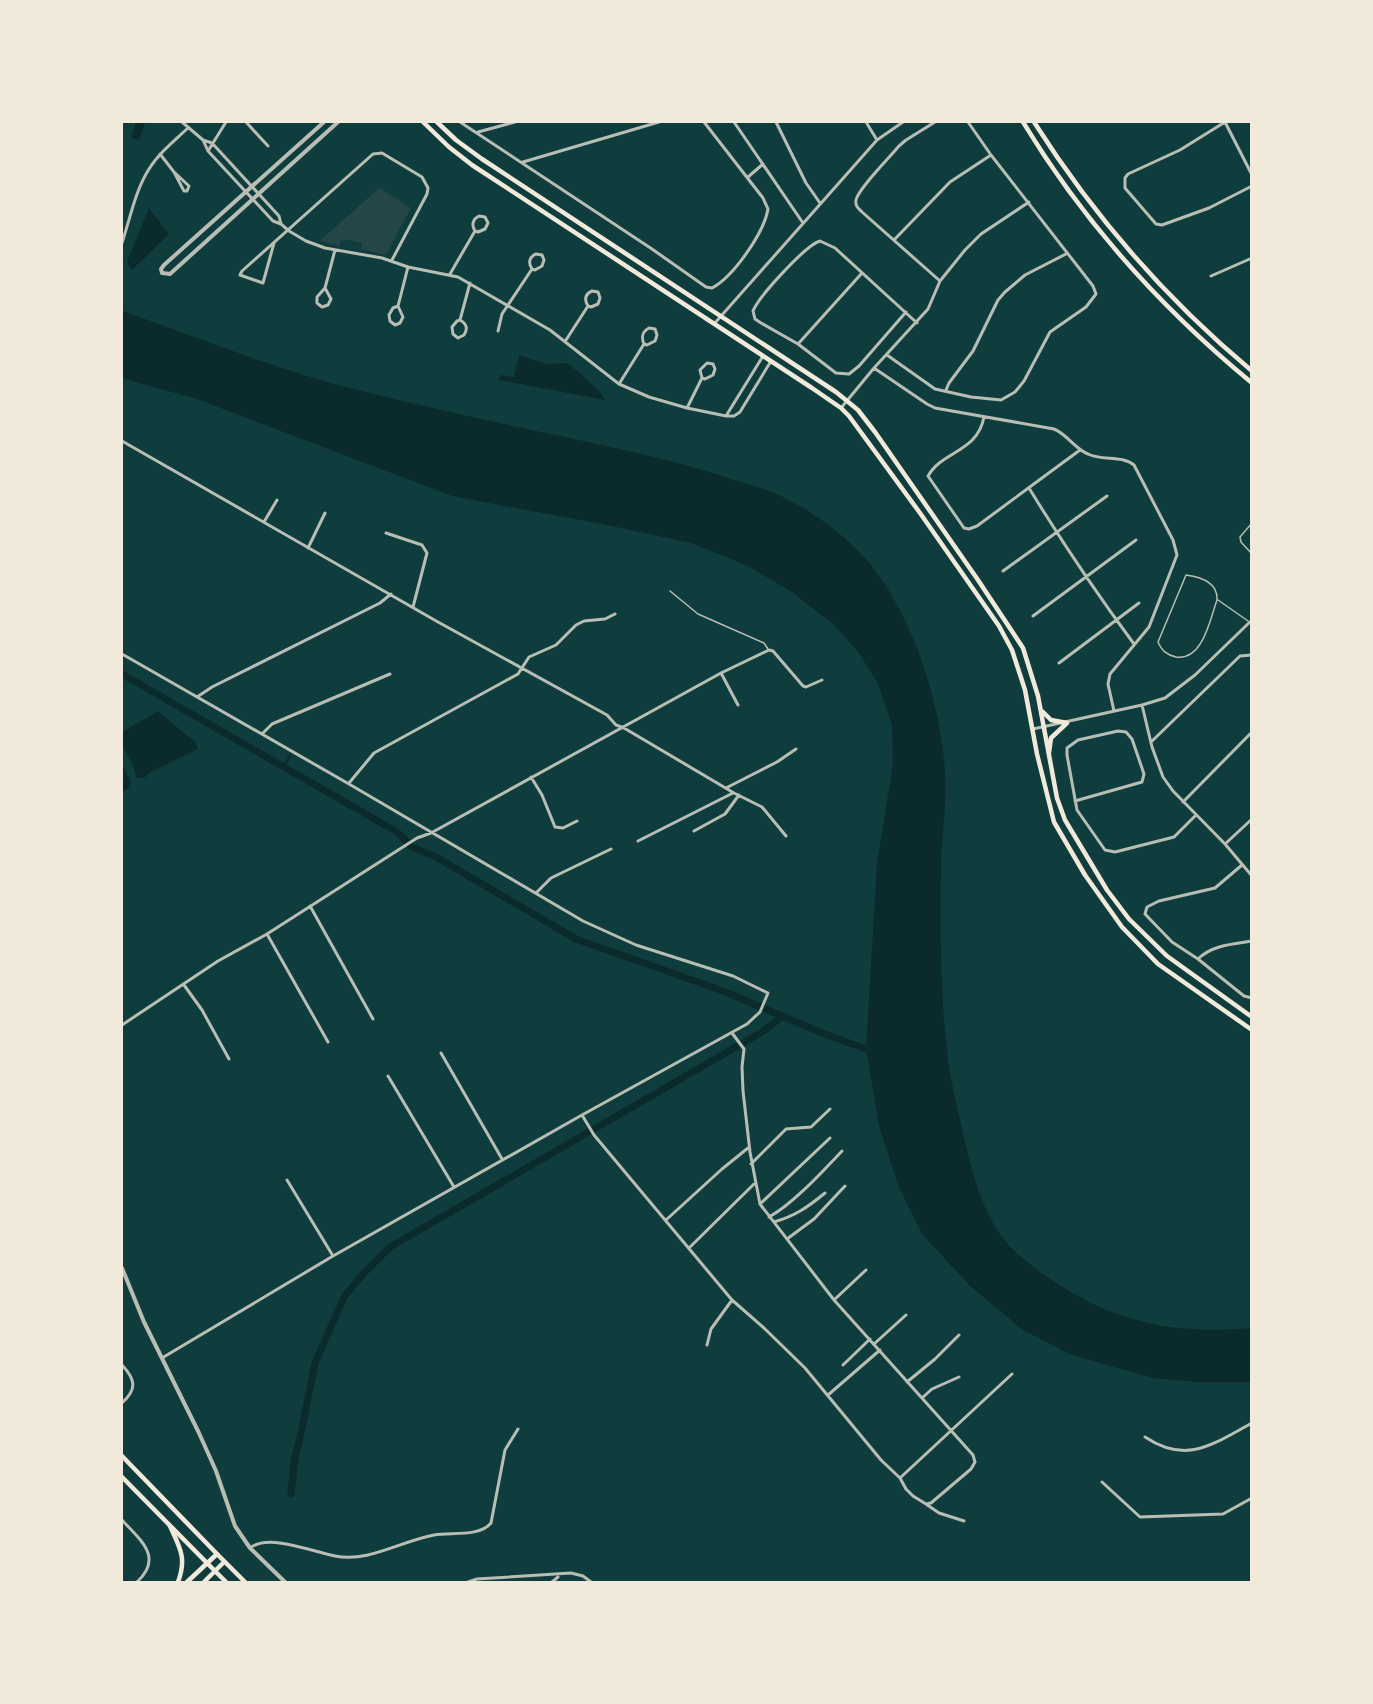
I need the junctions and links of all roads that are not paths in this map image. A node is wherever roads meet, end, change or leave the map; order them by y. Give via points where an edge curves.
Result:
1 (182, 122) edge
2 (226, 122) edge
3 (246, 122) edge
4 (324, 122) edge
5 (338, 122) edge
6 (423, 122) edge
7 (437, 122) edge
8 (460, 122) edge
9 (514, 122) edge
10 (659, 122) edge
11 (704, 122) edge
12 (734, 122) edge
13 (776, 122) edge
14 (866, 122) edge
15 (903, 122) edge
16 (935, 122) edge
17 (968, 122) edge
18 (1023, 122) edge
19 (1034, 122) edge
20 (1225, 122) edge
21 (188, 127) junction
22 (478, 132) junction
23 (203, 140) junction
24 (877, 140) junction
25 (212, 143) junction
26 (268, 146) dead end
27 (207, 151) junction
28 (160, 154) junction
29 (991, 155) junction
30 (523, 162) junction
31 (763, 164) junction
32 (174, 172) junction
33 (1251, 175) edge
34 (748, 177) junction
35 (251, 186) junction
36 (1251, 186) edge
37 (245, 191) junction
38 (259, 194) junction
39 (252, 199) junction
40 (1029, 202) junction
41 (820, 203) junction
42 (273, 209) junction
43 (267, 214) junction
44 (803, 222) junction
45 (281, 224) junction
46 (289, 231) junction
47 (475, 231) junction
48 (894, 240) junction
49 (122, 243) edge
50 (274, 243) junction
51 (335, 250) junction
52 (1066, 254) junction
53 (1251, 258) edge
54 (392, 260) junction
55 (408, 267) junction
56 (532, 269) junction
57 (862, 273) junction
58 (450, 274) junction
59 (1211, 276) dead end
60 (940, 281) junction
61 (470, 283) junction
62 (325, 288) junction
63 (508, 305) junction
64 (398, 306) junction
65 (588, 306) junction
66 (906, 312) junction
67 (721, 315) junction
68 (460, 320) junction
69 (917, 323) junction
70 (714, 324) junction
71 (498, 331) dead end
72 (566, 340) junction
73 (644, 344) junction
74 (798, 344) junction
75 (886, 355) junction
76 (763, 356) junction
77 (771, 361) junction
78 (874, 368) junction
79 (1251, 371) edge
80 (749, 377) junction
81 (702, 378) junction
82 (758, 382) junction
83 (1251, 382) edge
84 (619, 384) junction
85 (946, 390) junction
86 (849, 401) junction
87 (687, 408) junction
88 (842, 408) junction
89 (726, 416) junction
90 (984, 417) junction
91 (122, 441) edge
92 (1081, 450) junction
93 (1029, 488) junction
94 (1107, 496) dead end
95 (276, 500) dead end
96 (325, 513) dead end
97 (264, 523) junction
98 (1251, 523) edge
99 (386, 533) dead end
100 (1058, 533) junction
101 (1136, 540) dead end
102 (308, 548) junction
103 (1251, 554) edge
104 (1003, 572) dead end
105 (1086, 577) junction
106 (670, 591) dead end
107 (391, 594) junction
108 (1217, 600) junction
109 (1139, 603) dead end
110 (413, 607) junction
111 (615, 614) dead end
112 (1033, 616) dead end
113 (1250, 621) edge
114 (1116, 622) junction
115 (1134, 644) junction
116 (768, 650) junction
117 (122, 654) edge
118 (1251, 655) edge
119 (1059, 663) dead end
120 (522, 669) junction
121 (721, 673) junction
122 (390, 674) dead end
123 (822, 680) dead end
124 (197, 697) junction
125 (738, 705) dead end
126 (1142, 705) junction
127 (1041, 709) junction
128 (1114, 711) junction
129 (1067, 723) junction
130 (624, 728) junction
131 (1044, 728) junction
132 (1033, 729) junction
133 (1251, 732) edge
134 (261, 735) junction
135 (1151, 742) junction
136 (796, 749) dead end
137 (1048, 757) junction
138 (531, 777) junction
139 (349, 784) junction
140 (726, 788) junction
141 (734, 793) junction
142 (739, 795) junction
143 (1075, 801) junction
144 (1183, 802) junction
145 (1195, 816) junction
146 (1251, 819) edge
147 (577, 821) dead end
148 (694, 831) dead end
149 (431, 833) junction
150 (786, 836) dead end
151 (638, 841) dead end
152 (1225, 844) junction
153 (611, 849) dead end
154 (1242, 865) junction
155 (1251, 876) edge
156 (537, 893) junction
157 (310, 906) junction
158 (267, 934) junction
159 (1251, 940) edge
160 (1154, 944) junction
161 (1145, 952) junction
162 (1198, 958) junction
163 (184, 985) junction
164 (1251, 998) edge
165 (1251, 1017) edge
166 (373, 1020) dead end
167 (122, 1025) edge
168 (1251, 1030) edge
169 (732, 1033) junction
170 (328, 1042) dead end
171 (441, 1053) dead end
172 (229, 1059) dead end
173 (388, 1076) dead end
174 (830, 1108) dead end
175 (582, 1115) junction
176 (830, 1138) dead end
177 (749, 1148) junction
178 (842, 1151) dead end
179 (502, 1159) junction
180 (751, 1164) junction
181 (287, 1180) dead end
182 (754, 1183) junction
183 (845, 1186) dead end
184 (454, 1187) junction
185 (825, 1193) dead end
186 (760, 1204) junction
187 (769, 1217) junction
188 (666, 1220) junction
189 (774, 1222) junction
190 (787, 1239) junction
191 (689, 1248) junction
192 (333, 1256) junction
193 (122, 1268) edge
194 (866, 1270) dead end
195 (732, 1300) junction
196 (834, 1300) junction
197 (906, 1315) dead end
198 (959, 1335) dead end
199 (870, 1339) junction
200 (874, 1344) junction
201 (707, 1345) dead end
202 (880, 1350) junction
203 (162, 1358) junction
204 (122, 1365) edge
205 (843, 1365) dead end
206 (1012, 1374) dead end
207 (959, 1377) dead end
208 (907, 1382) junction
209 (828, 1395) junction
210 (922, 1398) junction
211 (122, 1403) edge
212 (1251, 1423) edge
213 (518, 1429) dead end
214 (950, 1430) junction
215 (1145, 1437) dead end
216 (122, 1456) edge
217 (122, 1477) edge
218 (900, 1478) junction
219 (1102, 1482) dead end
220 (1251, 1498) edge
221 (926, 1504) junction
222 (122, 1520) edge
223 (964, 1521) dead end
224 (170, 1526) junction
225 (250, 1548) junction
226 (217, 1554) junction
227 (224, 1562) junction
228 (207, 1563) junction
229 (215, 1571) junction
230 (559, 1575) junction
231 (137, 1582) edge
232 (178, 1582) edge
233 (187, 1582) edge
234 (204, 1582) edge
235 (226, 1582) edge
236 (245, 1582) edge
237 (285, 1582) edge
238 (468, 1582) edge
239 (552, 1582) edge
240 (591, 1582) edge

1 - 21 street
2 - 25 street
3 - 26 street
4 - 35 street
5 - 38 street
6 - 70 main road via 472,165
7 - 67 main road via 482,159
8 - 22 street
9 - 22 street
10 - 30 street
11 - 34 street
12 - 31 street
13 - 41 street
14 - 24 street
15 - 24 street
16 - 48 street via 899,146 856,201 856,206
17 - 29 street
18 - 83 main road via 1060,179 1124,260 1193,331
19 - 79 main road via 1131,253
20 - 33 street
20 - 36 street via 1180,150 1128,174 1125,188 1156,224 1162,225 1209,208
21 - 23 street
21 - 28 street
22 - 30 street
23 - 25 street
23 - 27 street
24 - 41 street
25 - 27 street
25 - 35 street
27 - 37 street
28 - 32 street
28 - 49 street via 143,180
29 - 40 street
29 - 48 street via 950,182
30 - 34 street via 712,288 720,284 753,245 766,219 768,209
31 - 34 street
31 - 44 street
32 - 32 street via 180,187 187,191 189,186
35 - 37 street
35 - 38 street
37 - 39 street
37 - 39 street via 164,265 162,273 170,274
38 - 39 street
38 - 42 street
39 - 43 street
40 - 52 street
40 - 60 street via 981,234
41 - 44 street
42 - 43 street
42 - 45 street
43 - 45 street
44 - 67 street
45 - 46 street
46 - 50 street
46 - 51 street
46 - 54 street via 373,154 386,154 428,184 427,194
47 - 47 street via 474,220 485,217 486,229
47 - 58 street
48 - 60 street
50 - 50 street via 263,283 240,275 242,271
51 - 54 street
51 - 62 street
52 - 85 street via 1025,275 998,300 980,339
52 - 85 street via 1096,294 1091,303 1050,332 1024,381 1008,397 992,399
53 - 59 street
54 - 55 street
55 - 58 street
55 - 64 street
56 - 56 street via 531,258 542,255 542,266
56 - 63 street
57 - 66 street
57 - 74 street
57 - 74 street via 835,248 820,241 808,246 762,297 753,310 755,319
58 - 61 street
60 - 69 street
61 - 63 street
61 - 68 street
62 - 62 street via 331,299 322,307 316,297
63 - 71 street
63 - 72 street
64 - 64 street via 403,317 395,325 389,315
65 - 65 street via 586,295 598,292 598,304
65 - 72 street
66 - 69 street
66 - 74 street via 849,374 836,373
67 - 70 street
67 - 86 main road
68 - 68 street via 467,329 458,338 452,327
69 - 75 street
70 - 76 main road
72 - 84 street
73 - 73 street via 643,332 655,329 655,341
73 - 84 street
75 - 78 street
75 - 85 street via 935,388
76 - 77 main road
76 - 80 street
77 - 82 street
77 - 88 main road
78 - 86 street
78 - 90 street via 927,404
80 - 82 street
80 - 89 street
81 - 81 street via 701,367 712,364 713,375
81 - 87 street
82 - 89 street via 737,415
84 - 87 street
86 - 88 street
86 - 127 main road via 875,432 1012,630 1023,648
87 - 89 street
88 - 132 main road via 999,626 1019,667
90 - 92 street via 1054,429
90 - 93 street via 974,440 928,476 964,528 969,529
91 - 97 street
92 - 93 street
92 - 115 street via 1098,458 1131,462 1176,548 1149,627
93 - 100 street
94 - 100 street
95 - 97 street
96 - 102 street
97 - 102 street
98 - 103 lane via 1240,537
99 - 110 street via 425,548 427,554
100 - 104 street
100 - 105 street
101 - 105 street
102 - 107 street
105 - 112 street
105 - 114 street
106 - 116 lane via 698,614 765,643
107 - 110 street
107 - 124 street
108 - 108 lane via 1194,654 1178,657 1163,650 1158,642 1186,576 1212,584
108 - 113 lane
109 - 114 street
110 - 120 street
111 - 120 street via 576,625 556,645 529,657
113 - 126 street via 1175,692
114 - 115 street
114 - 119 street
115 - 128 street via 1108,678
116 - 121 street
116 - 123 street via 803,686
117 - 124 street
118 - 135 street via 1240,656
120 - 130 street
120 - 139 street via 374,753
121 - 125 street
121 - 130 street
122 - 134 street via 272,724
124 - 134 street
126 - 128 street
126 - 135 street
127 - 129 main road via 1051,720
127 - 131 main road
128 - 129 street
129 - 131 street
129 - 137 main road via 1052,738
130 - 138 street
130 - 140 street
131 - 132 street
131 - 137 main road
132 - 161 main road via 1054,822 1105,905
133 - 144 street
134 - 139 street
135 - 144 street via 1164,777
136 - 140 street
137 - 160 main road via 1065,820 1107,890
138 - 147 street via 555,827 563,828
138 - 149 street
139 - 149 street
140 - 141 street
141 - 142 street
141 - 151 street
142 - 148 street via 719,818
142 - 150 street via 762,807
143 - 143 street via 1068,748 1078,740 1122,730 1129,734 1144,779
143 - 145 street via 1082,817 1110,852 1174,837
144 - 145 street
145 - 152 street
146 - 152 street
149 - 156 street
149 - 157 street
152 - 154 street
153 - 156 street via 551,878
154 - 155 street
154 - 162 street via 1215,888 1147,907 1145,914 1161,933
156 - 169 street via 583,921 636,945 733,976 768,993 760,1012
157 - 158 street
157 - 166 street
158 - 163 street
158 - 170 street
159 - 162 street via 1225,945
160 - 161 main road
160 - 165 main road
161 - 168 main road
162 - 164 street
163 - 167 street
163 - 172 street
169 - 175 street
169 - 177 street via 744,1049 743,1091
171 - 179 street
173 - 184 street
174 - 180 street via 811,1127 786,1129
175 - 179 street
175 - 188 street via 594,1135
176 - 186 street
177 - 180 street
177 - 188 street
178 - 187 street via 781,1211
179 - 184 street
180 - 182 street
181 - 192 street
182 - 186 street
182 - 191 street
183 - 190 street via 814,1219
184 - 192 street
185 - 189 street via 792,1217
186 - 187 street
187 - 189 street
188 - 191 street
189 - 190 street
190 - 196 street
191 - 195 street
192 - 203 street
193 - 203 street
194 - 196 street
195 - 201 street via 711,1329
195 - 209 street via 805,1368
196 - 199 street
197 - 200 street
198 - 208 street
199 - 200 street
199 - 205 street
200 - 202 street
202 - 208 street
202 - 209 street
203 - 225 street via 211,1462 234,1526
204 - 211 street via 133,1381 131,1395
206 - 214 street
207 - 210 street
208 - 210 street
209 - 218 street
210 - 214 street
212 - 215 street via 1198,1450 1166,1449
213 - 225 street via 505,1450 491,1523 482,1530 437,1534 368,1555 337,1557 294,1545 261,1542
214 - 218 street
214 - 221 street via 975,1462 936,1500
216 - 226 main road
217 - 224 main road
218 - 221 street via 913,1496
219 - 220 street via 1140,1517 1223,1514
221 - 223 street
222 - 231 street via 150,1554 147,1570
224 - 228 main road
224 - 232 main road via 183,1554
225 - 237 street
226 - 227 main road
226 - 228 main road
227 - 229 main road
227 - 236 main road
228 - 229 main road
228 - 233 main road
229 - 234 main road
229 - 235 main road
230 - 238 street
230 - 239 street
230 - 240 street via 577,1574

